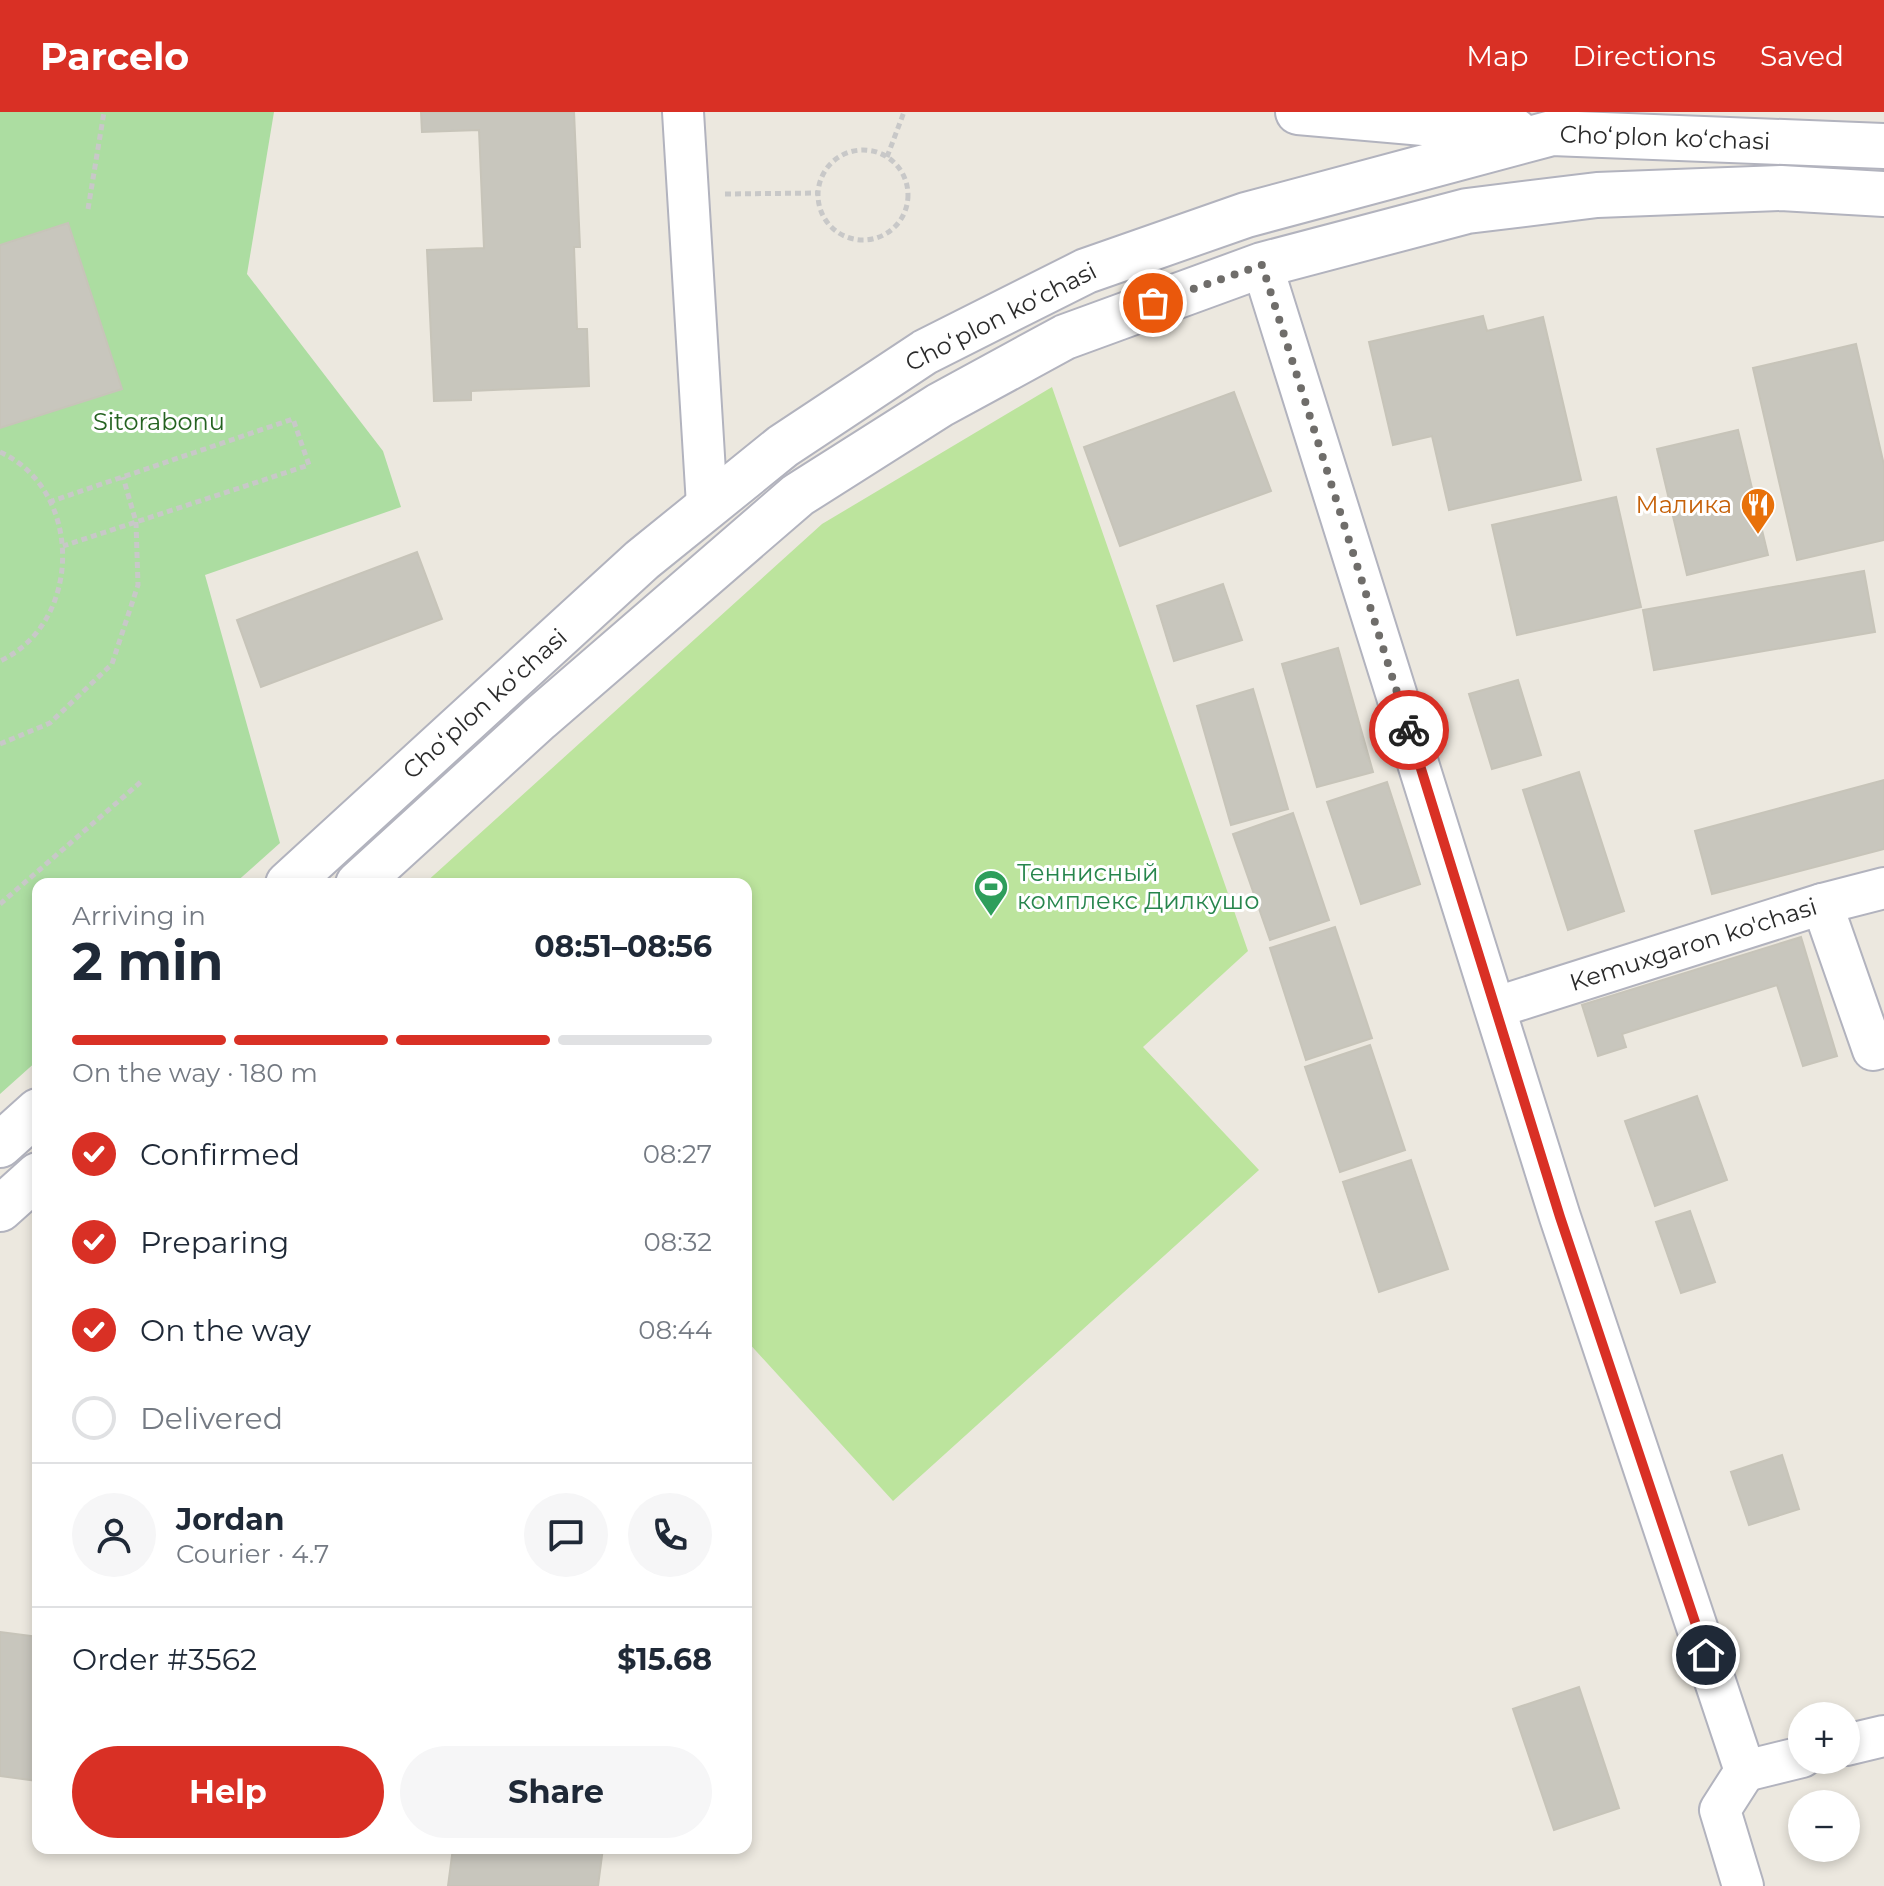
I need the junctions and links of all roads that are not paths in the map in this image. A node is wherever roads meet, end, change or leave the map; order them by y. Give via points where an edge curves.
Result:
1 (683, 112) edge
2 (1298, 112) edge
3 (1552, 133) junction
4 (1884, 146) edge
5 (1884, 194) edge
6 (1262, 265) junction
7 (707, 505) junction
8 (295, 878) edge
9 (365, 878) edge
10 (1884, 888) edge
11 (1822, 904) junction
12 (1497, 1007) junction
13 (1880, 1058) edge
14 (32, 1116) edge
15 (0, 1145) edge
16 (32, 1180) edge
17 (0, 1209) edge
18 (1884, 1736) edge
19 (1860, 1742) edge
20 (1788, 1760) edge
21 (1745, 1771) junction
22 (1743, 1886) edge

1 - 7 street
2 - 3 main road
3 - 4 main road, Choʻplon koʻchasi
3 - 7 main road, Choʻplon koʻchasi via 1246,215 1086,271 925,352 783,446
5 - 6 main road, Choʻplon koʻchasi via 1781,188 1597,195 1467,211
6 - 9 main road, Choʻplon koʻchasi via 1065,337 940,405 798,495
6 - 12 street
7 - 8 main road, Choʻplon koʻchasi
10 - 11 street
11 - 12 street, Kemuxgaron ko'chasi
11 - 13 street, Kemuxgaron ko'chasi
12 - 21 street via 1560,1217
14 - 15 main road
16 - 17 main road
18 - 19 street
20 - 21 street
21 - 22 street via 1720,1810

